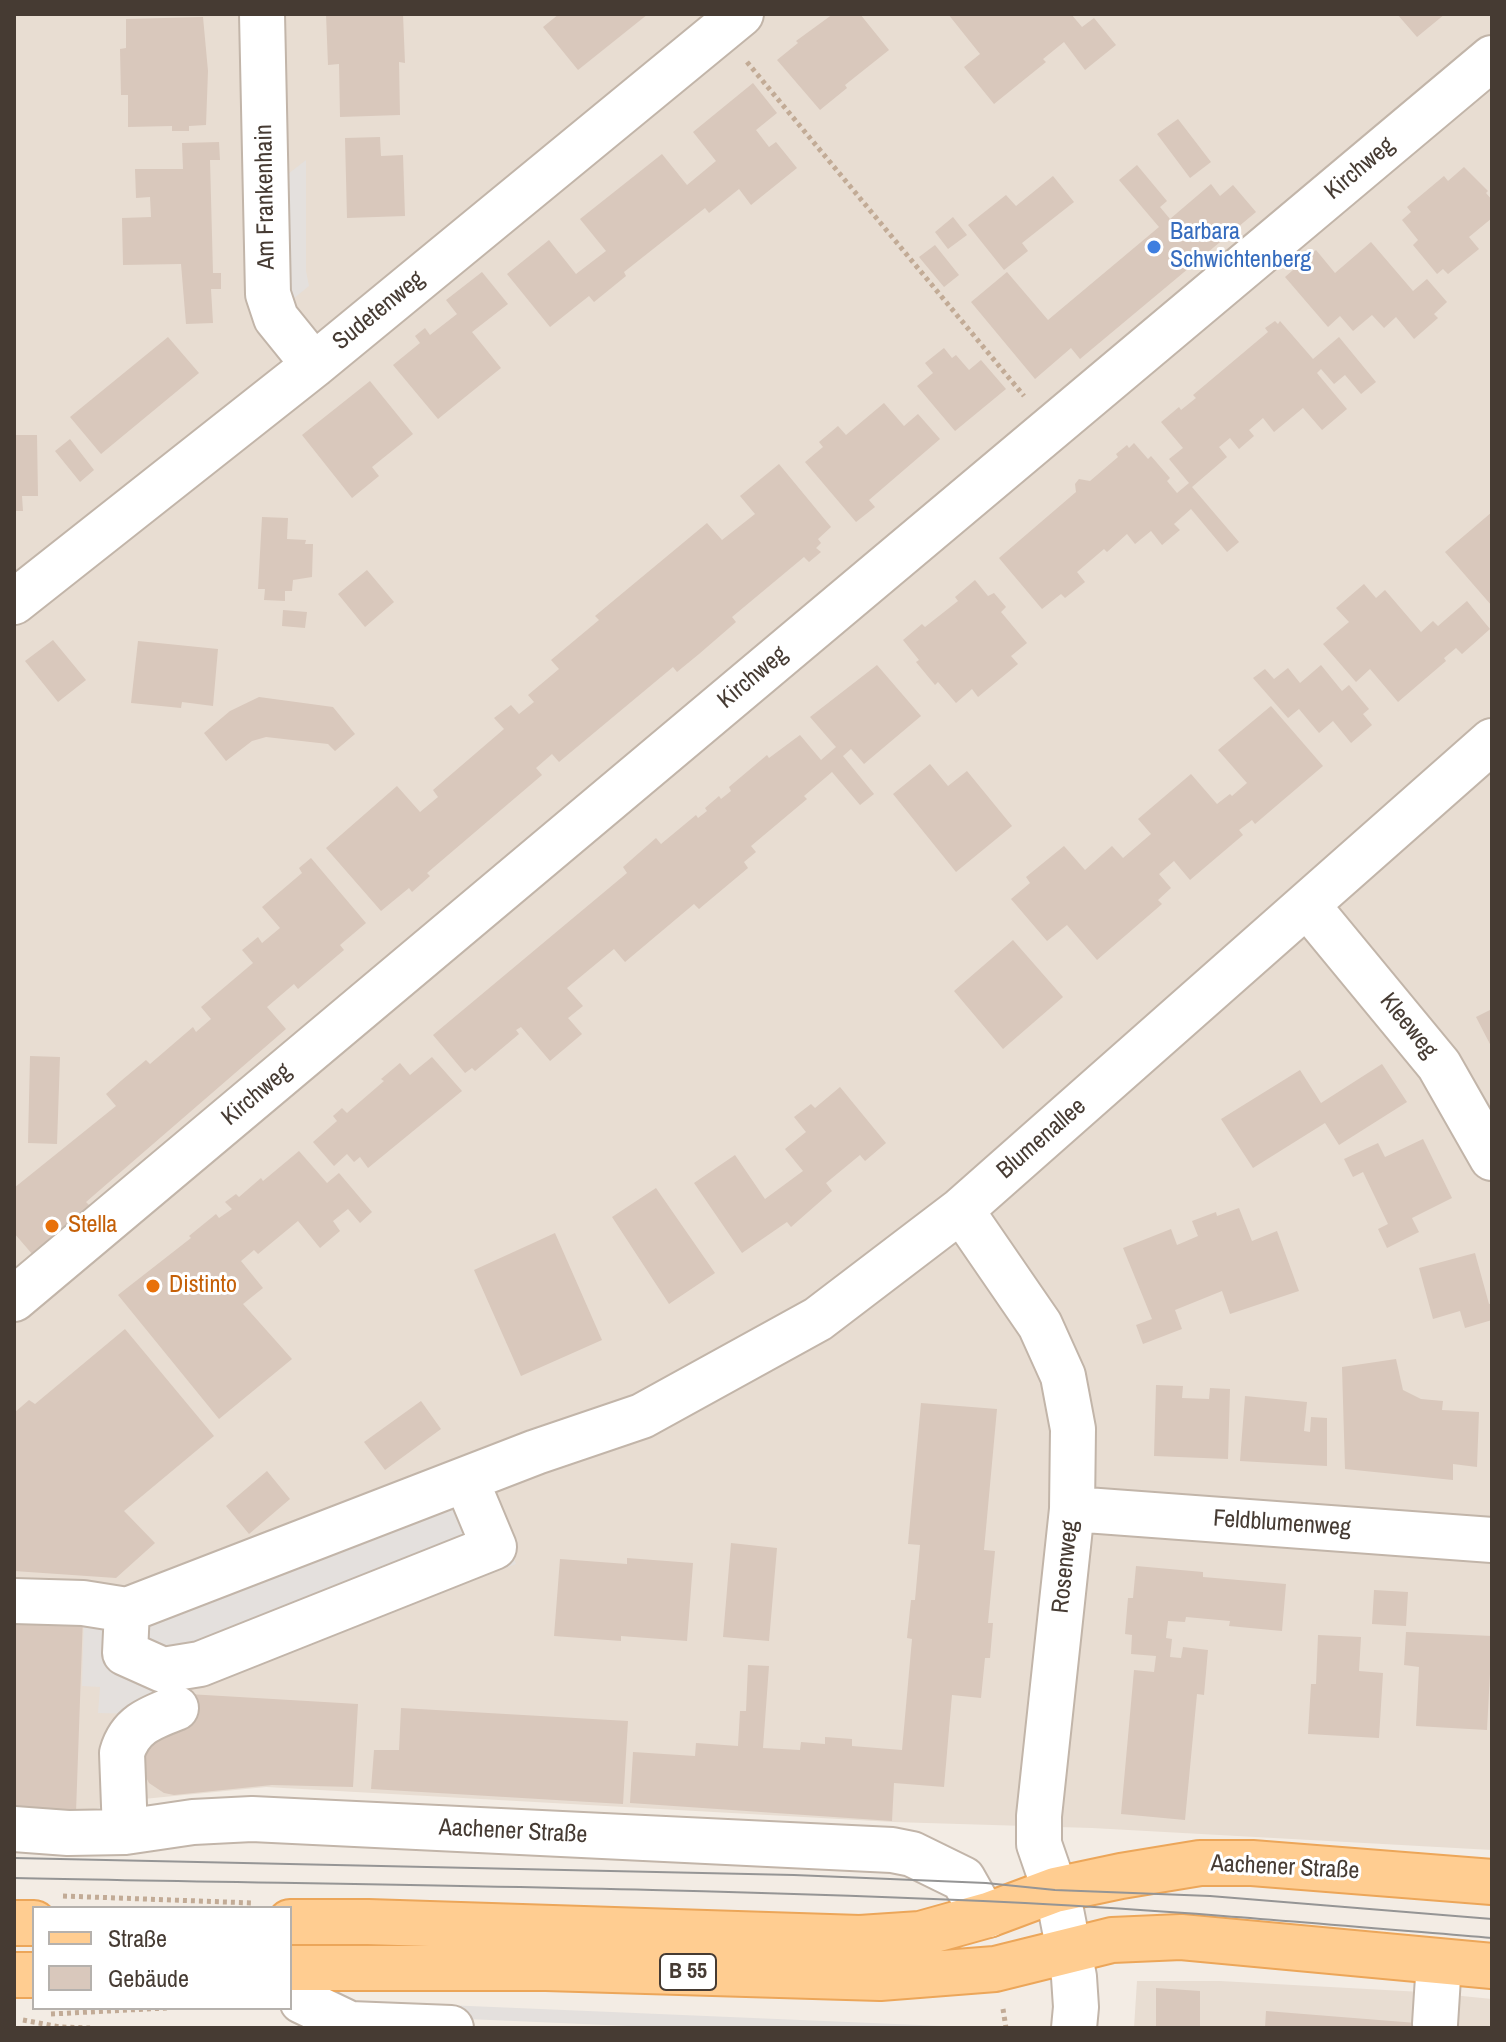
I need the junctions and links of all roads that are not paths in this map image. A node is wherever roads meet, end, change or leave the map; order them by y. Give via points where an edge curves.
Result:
1 (262, 14) edge
2 (731, 22) edge
3 (1492, 58) edge
4 (314, 365) junction
5 (22, 582) edge
6 (1492, 741) edge
7 (1307, 905) junction
8 (1492, 1158) edge
9 (961, 1210) junction
10 (14, 1299) edge
11 (470, 1478) junction
12 (1072, 1509) junction
13 (1492, 1540) edge
14 (14, 1601) edge
15 (127, 1610) junction
16 (176, 1708) dead end
17 (14, 1829) edge
18 (125, 1832) junction
19 (1492, 1882) edge
20 (1055, 1890) junction
21 (988, 1915) junction
22 (292, 1922) edge
23 (1069, 1950) junction
24 (1439, 1962) junction
25 (1492, 1966) edge
26 (299, 1979) edge
27 (1435, 2024) dead end
28 (451, 2028) edge
29 (1074, 2028) edge

1 - 4 street, Am Frankenhain via 268,294 276,318
2 - 4 street, Sudetenweg
3 - 10 street, Kirchweg
4 - 5 street, Sudetenweg
6 - 7 street, Blumenallee
7 - 8 street, Kleeweg via 1439,1065
7 - 9 street, Blumenallee
9 - 11 street, Blumenallee via 818,1319 642,1416
9 - 12 street, Rosenweg via 1040,1325 1063,1376 1073,1429
11 - 15 street, Blumenallee
11 - 15 street via 494,1547 200,1664 163,1670 125,1653
12 - 13 street, Feldblumenweg
12 - 20 street, Rosenweg via 1039,1816 1039,1844
14 - 15 street
16 - 18 street via 147,1719 125,1742
17 - 18 street, Aachener Straße
18 - 21 street, Aachener Straße via 252,1819 892,1850 963,1879
19 - 20 main road, Aachener Straße / B 55 via 1200,1863
20 - 21 main road, Aachener Straße / B 55
20 - 23 street, Rosenweg
21 - 22 main road, Aachener Straße / B 55 via 920,1934 860,1938
23 - 24 main road, B 55 via 1112,1940 1181,1937
23 - 26 main road, B 55 via 995,1969 880,1978 546,1968
23 - 29 street
24 - 25 main road, B 55
24 - 27 street
26 - 28 street via 350,2024

